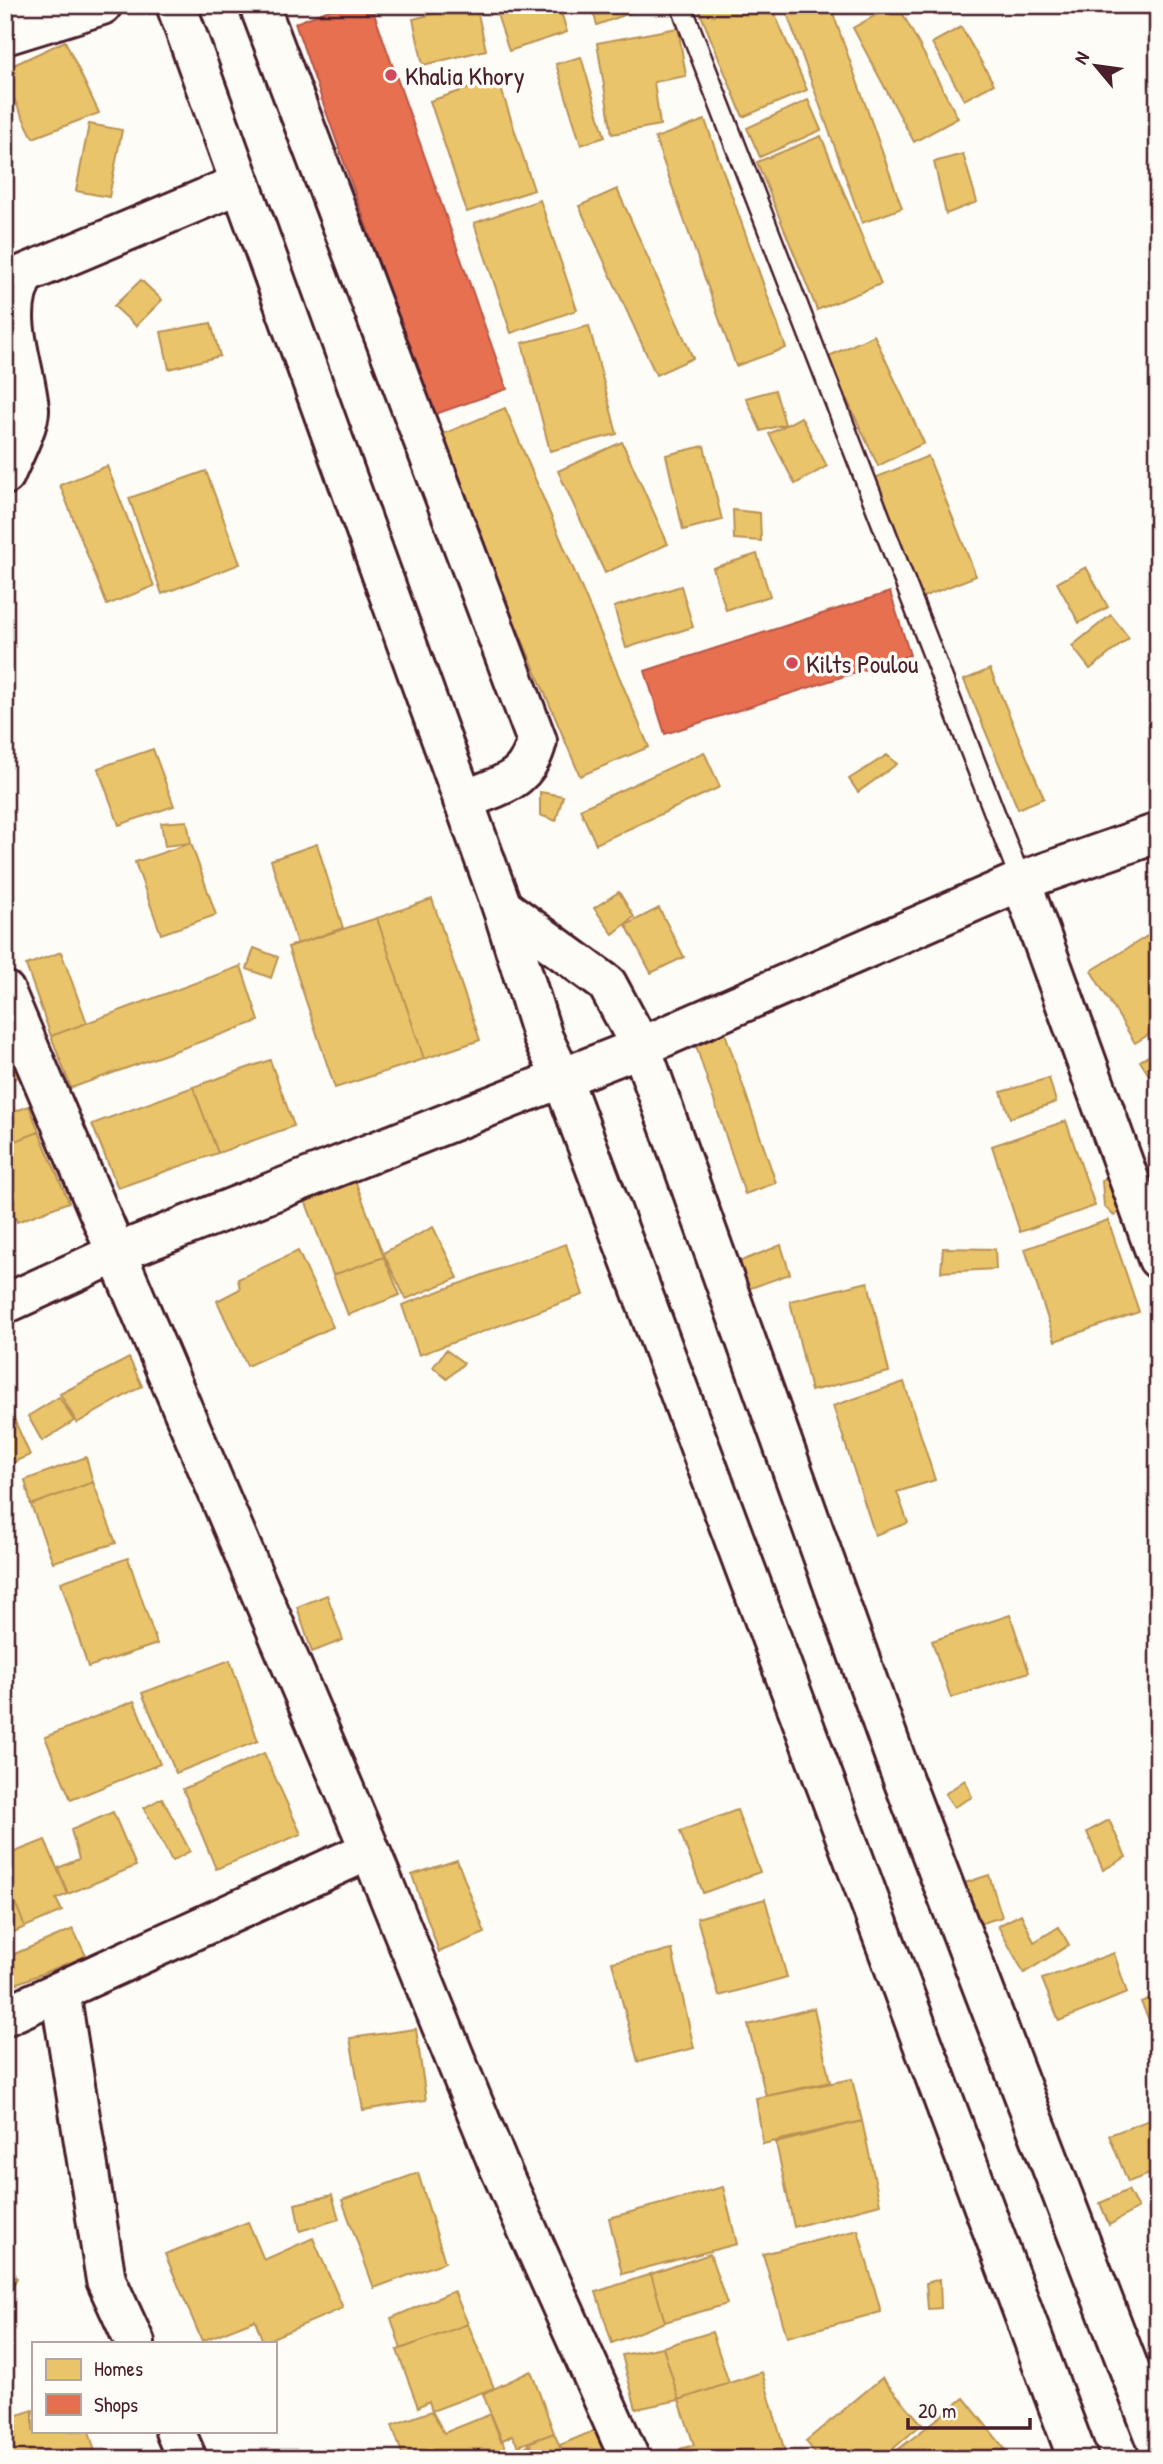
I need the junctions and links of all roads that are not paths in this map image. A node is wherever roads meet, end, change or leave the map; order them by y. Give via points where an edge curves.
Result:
1 (102, 5) edge
2 (176, 5) edge
3 (259, 5) edge
4 (681, 5) edge
5 (5, 35) edge
6 (239, 184) junction
7 (5, 475) edge
8 (463, 801) junction
9 (1158, 833) edge
10 (1021, 881) junction
11 (502, 907) junction
12 (5, 991) edge
13 (641, 1047) junction
14 (562, 1078) junction
15 (117, 1254) junction
16 (1158, 1259) edge
17 (5, 1304) edge
18 (370, 1850) junction
19 (60, 1991) junction
20 (5, 2016) edge
21 (135, 2342) edge
22 (175, 2432) edge
23 (1158, 2444) edge
24 (187, 2459) edge
25 (630, 2459) edge
26 (1078, 2459) edge

1 - 5 main road
2 - 6 main road
3 - 8 main road via 537,741 522,775
4 - 10 lane
6 - 7 main road via 25,274 14,288 9,314 29,412
6 - 8 main road
8 - 11 main road
9 - 10 main road
10 - 13 main road
10 - 16 main road
11 - 13 main road via 607,984
11 - 14 main road via 543,1038
12 - 15 main road
13 - 14 main road
13 - 23 main road via 899,1769
14 - 15 main road
14 - 26 main road
15 - 17 main road
15 - 18 main road
18 - 19 main road
18 - 25 main road via 498,2164
19 - 20 main road
19 - 21 main road via 106,2280
22 - 24 main road

